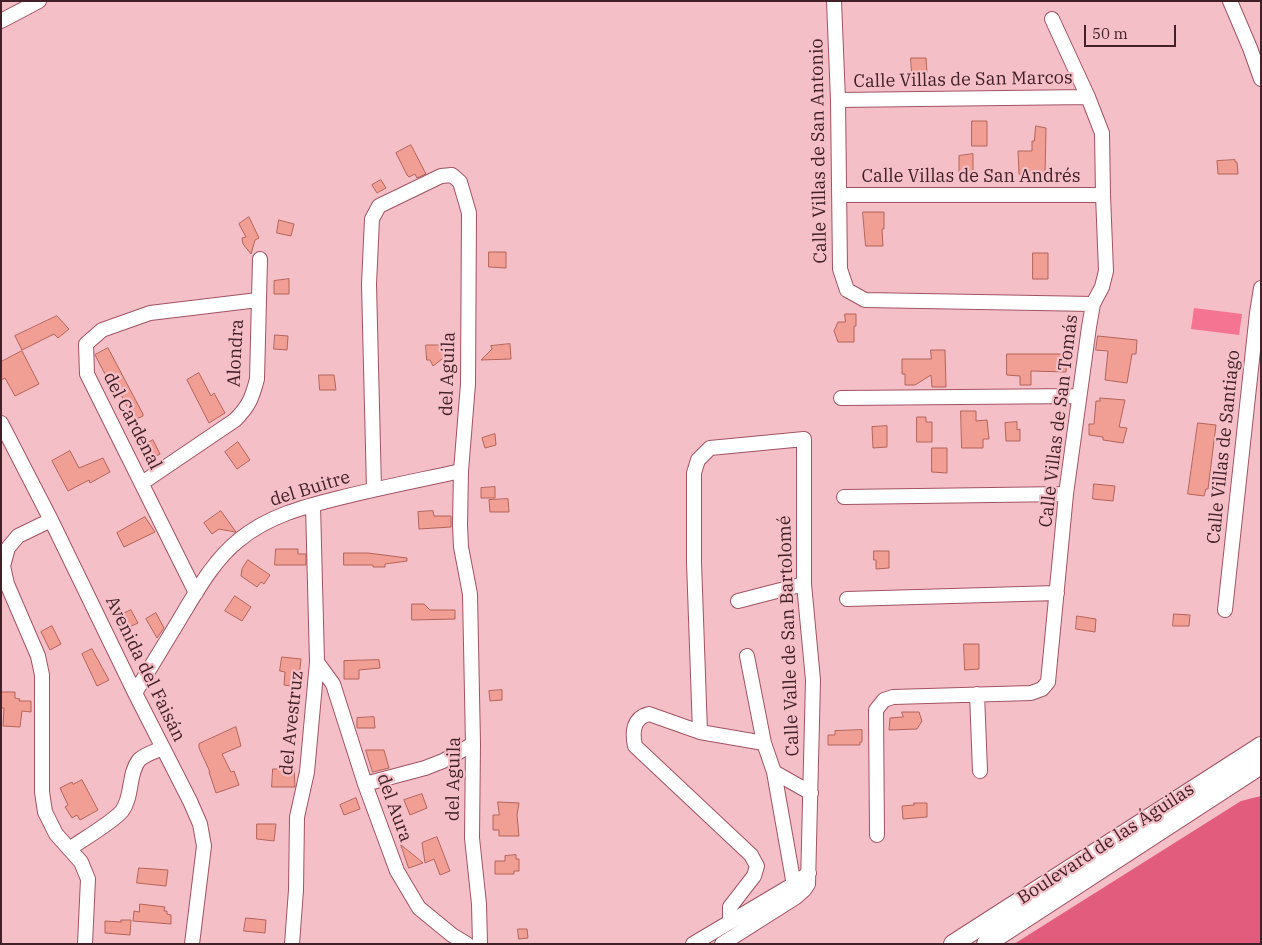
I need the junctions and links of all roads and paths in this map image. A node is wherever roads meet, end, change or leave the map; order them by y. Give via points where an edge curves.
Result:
1 (39, 1) edge
2 (834, 1) edge
3 (1230, 1) edge
4 (1052, 19) dead end
5 (1, 21) edge
6 (1261, 79) edge
7 (1088, 97) junction
8 (838, 100) junction
9 (840, 195) junction
10 (1103, 195) junction
11 (260, 259) dead end
12 (1261, 288) edge
13 (258, 300) junction
14 (1093, 304) junction
15 (1259, 313) edge
16 (1079, 396) junction
17 (841, 398) dead end
18 (1, 423) edge
19 (461, 471) junction
20 (142, 483) junction
21 (374, 489) junction
22 (1066, 494) junction
23 (844, 497) dead end
24 (313, 505) junction
25 (51, 520) junction
26 (804, 584) junction
27 (196, 593) junction
28 (1057, 593) junction
29 (847, 599) dead end
30 (738, 601) dead end
31 (1225, 610) dead end
32 (748, 656) dead end
33 (317, 662) junction
34 (135, 693) junction
35 (977, 694) junction
36 (700, 732) junction
37 (764, 743) junction
38 (473, 744) junction
39 (1261, 746) edge
40 (163, 748) junction
41 (1261, 764) edge
42 (980, 771) dead end
43 (774, 772) junction
44 (365, 784) junction
45 (811, 793) junction
46 (877, 834) dead end
47 (69, 849) junction
48 (798, 890) junction
49 (730, 921) junction
50 (85, 944) edge
51 (192, 944) edge
52 (292, 944) edge
53 (467, 944) edge
54 (480, 944) edge
55 (693, 944) edge
56 (722, 944) edge
57 (953, 944) edge
58 (986, 944) edge

1 - 5 street
2 - 8 street, Calle Villas de San Antonio
3 - 6 street
4 - 7 street, Calle Villas de San Tomás
7 - 8 street, Calle Villas de San Marcos
7 - 10 street, Calle Villas de San Tomás via 1102,133
8 - 9 street, Calle Villas de San Antonio
9 - 10 street, Calle Villas de San Andrés
9 - 14 street, Calle Villas de San Antonio via 840,270 847,290 865,300
10 - 14 street, Calle Villas de San Tomás via 1106,270
11 - 13 street, Alondra
12 - 15 street, Calle Villas de Santiago
13 - 20 street, Alondra via 257,380 247,407 235,420
13 - 20 street, del Cardenal via 150,313 102,330 86,344 87,374
14 - 16 street, Calle Villas de San Tomás
15 - 31 street, Calle Villas de Santiago
16 - 17 street
16 - 22 street, Calle Villas de San Tomás
18 - 25 street, Avenida del Faisán
19 - 21 street, del Buitre
19 - 21 street, del Aguila via 468,384 469,213 460,182 452,175 441,176 379,206 372,219 369,284
19 - 38 street, del Aguila via 461,547 470,594
20 - 27 street, del Cardenal
21 - 24 street, del Buitre
22 - 23 street
22 - 28 street, Calle Villas de San Tomás
24 - 27 street, del Buitre via 283,513 237,541
24 - 33 street, del Avestruz
25 - 34 street, Avenida del Faisán
25 - 47 street via 18,536 8,548 3,566 7,584 38,656 42,675 42,792 45,812 56,834
26 - 30 street
26 - 36 street, Calle Valle de San Bartolomé via 804,439 710,448 698,460 694,473
26 - 45 street, Calle Valle de San Bartolomé via 813,680
27 - 34 street, del Buitre
28 - 29 street
28 - 35 street, Calle Villas de San Tomás via 1048,682 1042,689 1031,693
32 - 37 street
33 - 44 street, del Aura via 332,684
33 - 52 street, del Avestruz via 307,772 297,817
34 - 40 street, Avenida del Faisán
35 - 42 street
35 - 46 street via 893,696 884,700 876,710
36 - 37 street
36 - 49 street via 649,714 636,721 632,734 635,746 751,855 757,866 754,876 730,907
37 - 43 street
38 - 44 street via 425,768
38 - 54 street, del Aguila via 472,838
39 - 57 main road, Boulevard de las Águilas
40 - 47 street via 139,760 129,798 118,815
40 - 51 street, Avenida del Faisán via 197,816 204,846
41 - 58 main road, Boulevard de las Águilas
43 - 45 street
43 - 48 street
44 - 53 street, del Aura via 397,871 419,908
45 - 48 street, Calle Valle de San Bartolomé via 809,873
47 - 50 street via 81,862 88,879
48 - 49 street
48 - 56 street
49 - 55 street

